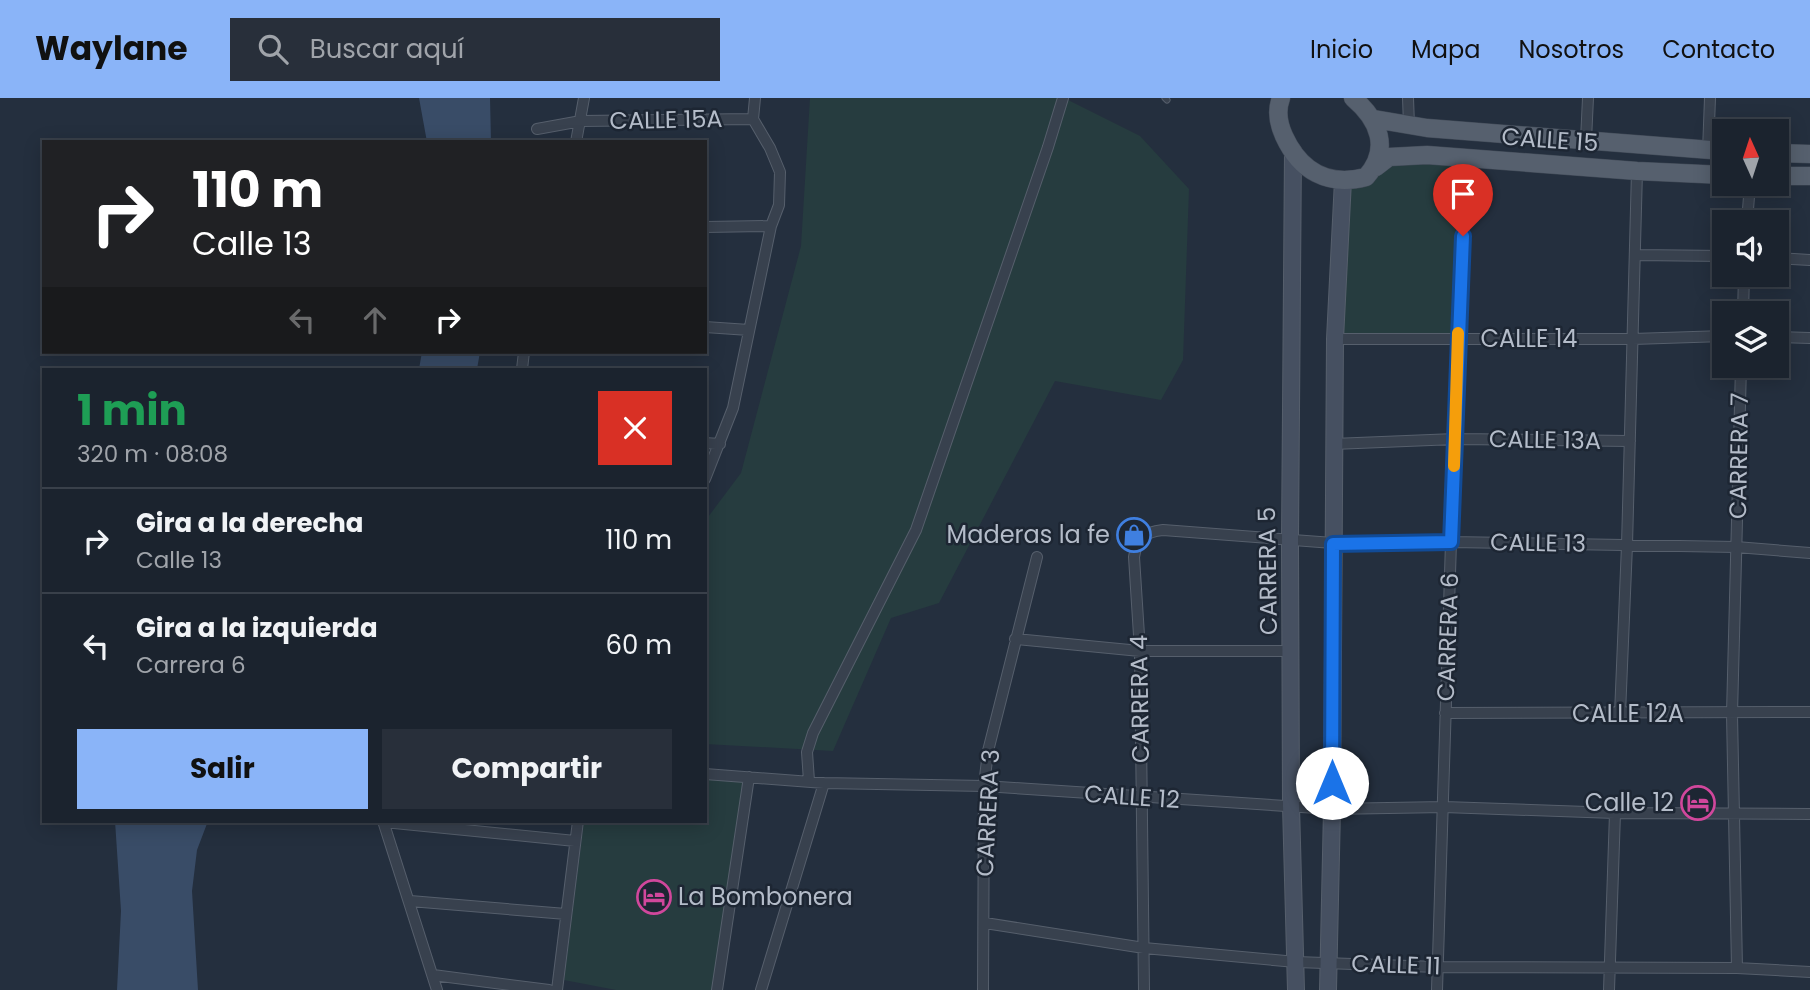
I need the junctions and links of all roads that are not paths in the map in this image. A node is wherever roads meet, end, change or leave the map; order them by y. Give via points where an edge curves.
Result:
1 (584, 98) edge
2 (755, 98) edge
3 (1063, 98) edge
4 (1353, 98) edge
5 (1408, 98) edge
6 (1588, 98) edge
7 (1710, 98) edge
8 (1276, 103) edge
9 (753, 119) junction
10 (1374, 119) junction
11 (1712, 119) edge
12 (581, 121) junction
13 (1409, 125) junction
14 (537, 130) dead end
15 (576, 140) edge
16 (1586, 140) junction
17 (1293, 151) junction
18 (1712, 151) edge
19 (1789, 153) edge
20 (1810, 154) edge
21 (1466, 158) junction
22 (1376, 167) junction
23 (1637, 172) junction
24 (1712, 175) edge
25 (1789, 176) edge
26 (1810, 176) edge
27 (1343, 180) junction
28 (771, 226) junction
29 (707, 228) edge
30 (1636, 255) junction
31 (1712, 256) edge
32 (1789, 259) edge
33 (1810, 260) edge
34 (707, 327) edge
35 (748, 330) junction
36 (1712, 336) edge
37 (1789, 337) edge
38 (1810, 338) edge
39 (1335, 339) junction
40 (1633, 339) junction
41 (1458, 340) junction
42 (1741, 378) edge
43 (1455, 439) junction
44 (1630, 441) junction
45 (707, 443) edge
46 (720, 444) junction
47 (1334, 444) junction
48 (707, 474) edge
49 (1141, 536) joint
50 (1290, 540) junction
51 (1451, 542) junction
52 (1333, 544) junction
53 (1628, 545) junction
54 (1736, 547) junction
55 (1810, 553) edge
56 (1037, 557) dead end
57 (1015, 639) junction
58 (1140, 651) junction
59 (1292, 651) junction
60 (1810, 712) edge
61 (1445, 713) junction
62 (1620, 714) junction
63 (1732, 714) junction
64 (707, 774) edge
65 (749, 777) junction
66 (809, 781) junction
67 (824, 783) junction
68 (984, 786) junction
69 (1143, 798) junction
70 (1291, 806) junction
71 (1444, 807) junction
72 (1332, 809) junction
73 (1735, 812) junction
74 (1615, 813) junction
75 (1810, 814) edge
76 (385, 823) edge
77 (403, 823) edge
78 (578, 823) edge
79 (575, 841) junction
80 (410, 901) junction
81 (566, 914) junction
82 (985, 923) junction
83 (1144, 948) junction
84 (1296, 962) junction
85 (1328, 964) junction
86 (1609, 966) junction
87 (1437, 967) junction
88 (1737, 968) junction
89 (1810, 972) edge
90 (433, 975) junction
91 (437, 990) edge
92 (549, 990) edge
93 (556, 990) edge
94 (717, 990) edge
95 (761, 990) edge
96 (983, 990) edge
97 (1144, 990) edge
98 (1296, 990) edge
99 (1328, 990) edge
100 (1437, 990) edge
101 (1609, 990) edge

1 - 12 street
2 - 9 street
3 - 66 street via 916,530 813,733 807,752
4 - 10 main road
5 - 13 street
6 - 16 street
7 - 11 street
8 - 17 main road via 1282,131
9 - 12 street, CALLE 15A
9 - 28 street via 779,172 779,205
10 - 13 main road, CALLE 15
10 - 22 main road via 1380,139
12 - 14 street, CALLE 15A
12 - 15 street
13 - 16 main road, CALLE 15
16 - 18 main road, CALLE 15
17 - 27 main road via 1317,173
17 - 50 main road, CARRERA 5
19 - 20 main road
21 - 22 main road, CALLE 15 via 1390,157
21 - 23 main road, CALLE 15
21 - 41 street, CARRERA 6
22 - 27 main road, CALLE 15 via 1366,177
23 - 24 main road, CALLE 15
23 - 30 street
25 - 26 main road
27 - 39 main road
28 - 29 street
28 - 35 street
30 - 31 street
30 - 40 street
32 - 33 street
34 - 35 street
35 - 46 street via 733,408
36 - 40 street, CALLE 14
37 - 38 street
39 - 41 street, CALLE 14
39 - 47 main road
40 - 41 street, CALLE 14
40 - 44 street
41 - 43 street, CARRERA 6
42 - 54 street, CARRERA 7
43 - 44 street, CALLE 13A
43 - 47 street, CALLE 13A
43 - 51 street, CARRERA 6
44 - 53 street
45 - 46 street
46 - 48 street
47 - 52 main road
49 - 50 street, CALLE 13 via 1163,530
49 - 58 street, CARRERA 4 via 1134,557
50 - 52 street, CALLE 13
50 - 59 main road, CARRERA 5
51 - 52 street, CALLE 13
51 - 53 street, CALLE 13
51 - 61 street, CARRERA 6
52 - 72 main road
53 - 54 street, CALLE 13
53 - 62 street
54 - 55 street, CALLE 13
54 - 63 street, CARRERA 7
56 - 57 street, CARRERA 3
57 - 58 street
57 - 68 street, CARRERA 3
58 - 59 street
58 - 69 street, CARRERA 4
59 - 70 main road, CARRERA 5
60 - 63 street, CALLE 12A
61 - 62 street, CALLE 12A
61 - 71 street, CARRERA 6
62 - 63 street, CALLE 12A
63 - 73 street, CARRERA 7
64 - 65 street, CALLE 12
65 - 66 street, CALLE 12
65 - 94 street
66 - 67 street, CALLE 12
67 - 68 street, CALLE 12
67 - 95 street
68 - 69 street, CALLE 12
68 - 82 street, CARRERA 3
69 - 70 street, CALLE 12
69 - 83 street, CARRERA 4
70 - 72 street, CALLE 12
70 - 84 main road, CARRERA 5
71 - 72 street, CALLE 12
71 - 74 street, CALLE 12
71 - 87 street, CARRERA 6
72 - 85 main road
73 - 74 street, CALLE 12
73 - 75 street, CALLE 12
73 - 88 street, CARRERA 7
74 - 86 street
76 - 80 street
77 - 79 street
78 - 79 street
79 - 81 street
80 - 81 street
80 - 90 street
81 - 93 street
82 - 83 street, CALLE 11
82 - 96 street, CARRERA 3
83 - 84 street, CALLE 11
83 - 97 street, CARRERA 4
84 - 85 street, CALLE 11
84 - 98 main road, CARRERA 5
85 - 87 street, CALLE 11
85 - 99 main road
86 - 87 street, CALLE 11
86 - 88 street, CALLE 11
86 - 101 street
87 - 100 street, CARRERA 6
88 - 89 street, CALLE 11
90 - 91 street
90 - 92 street

